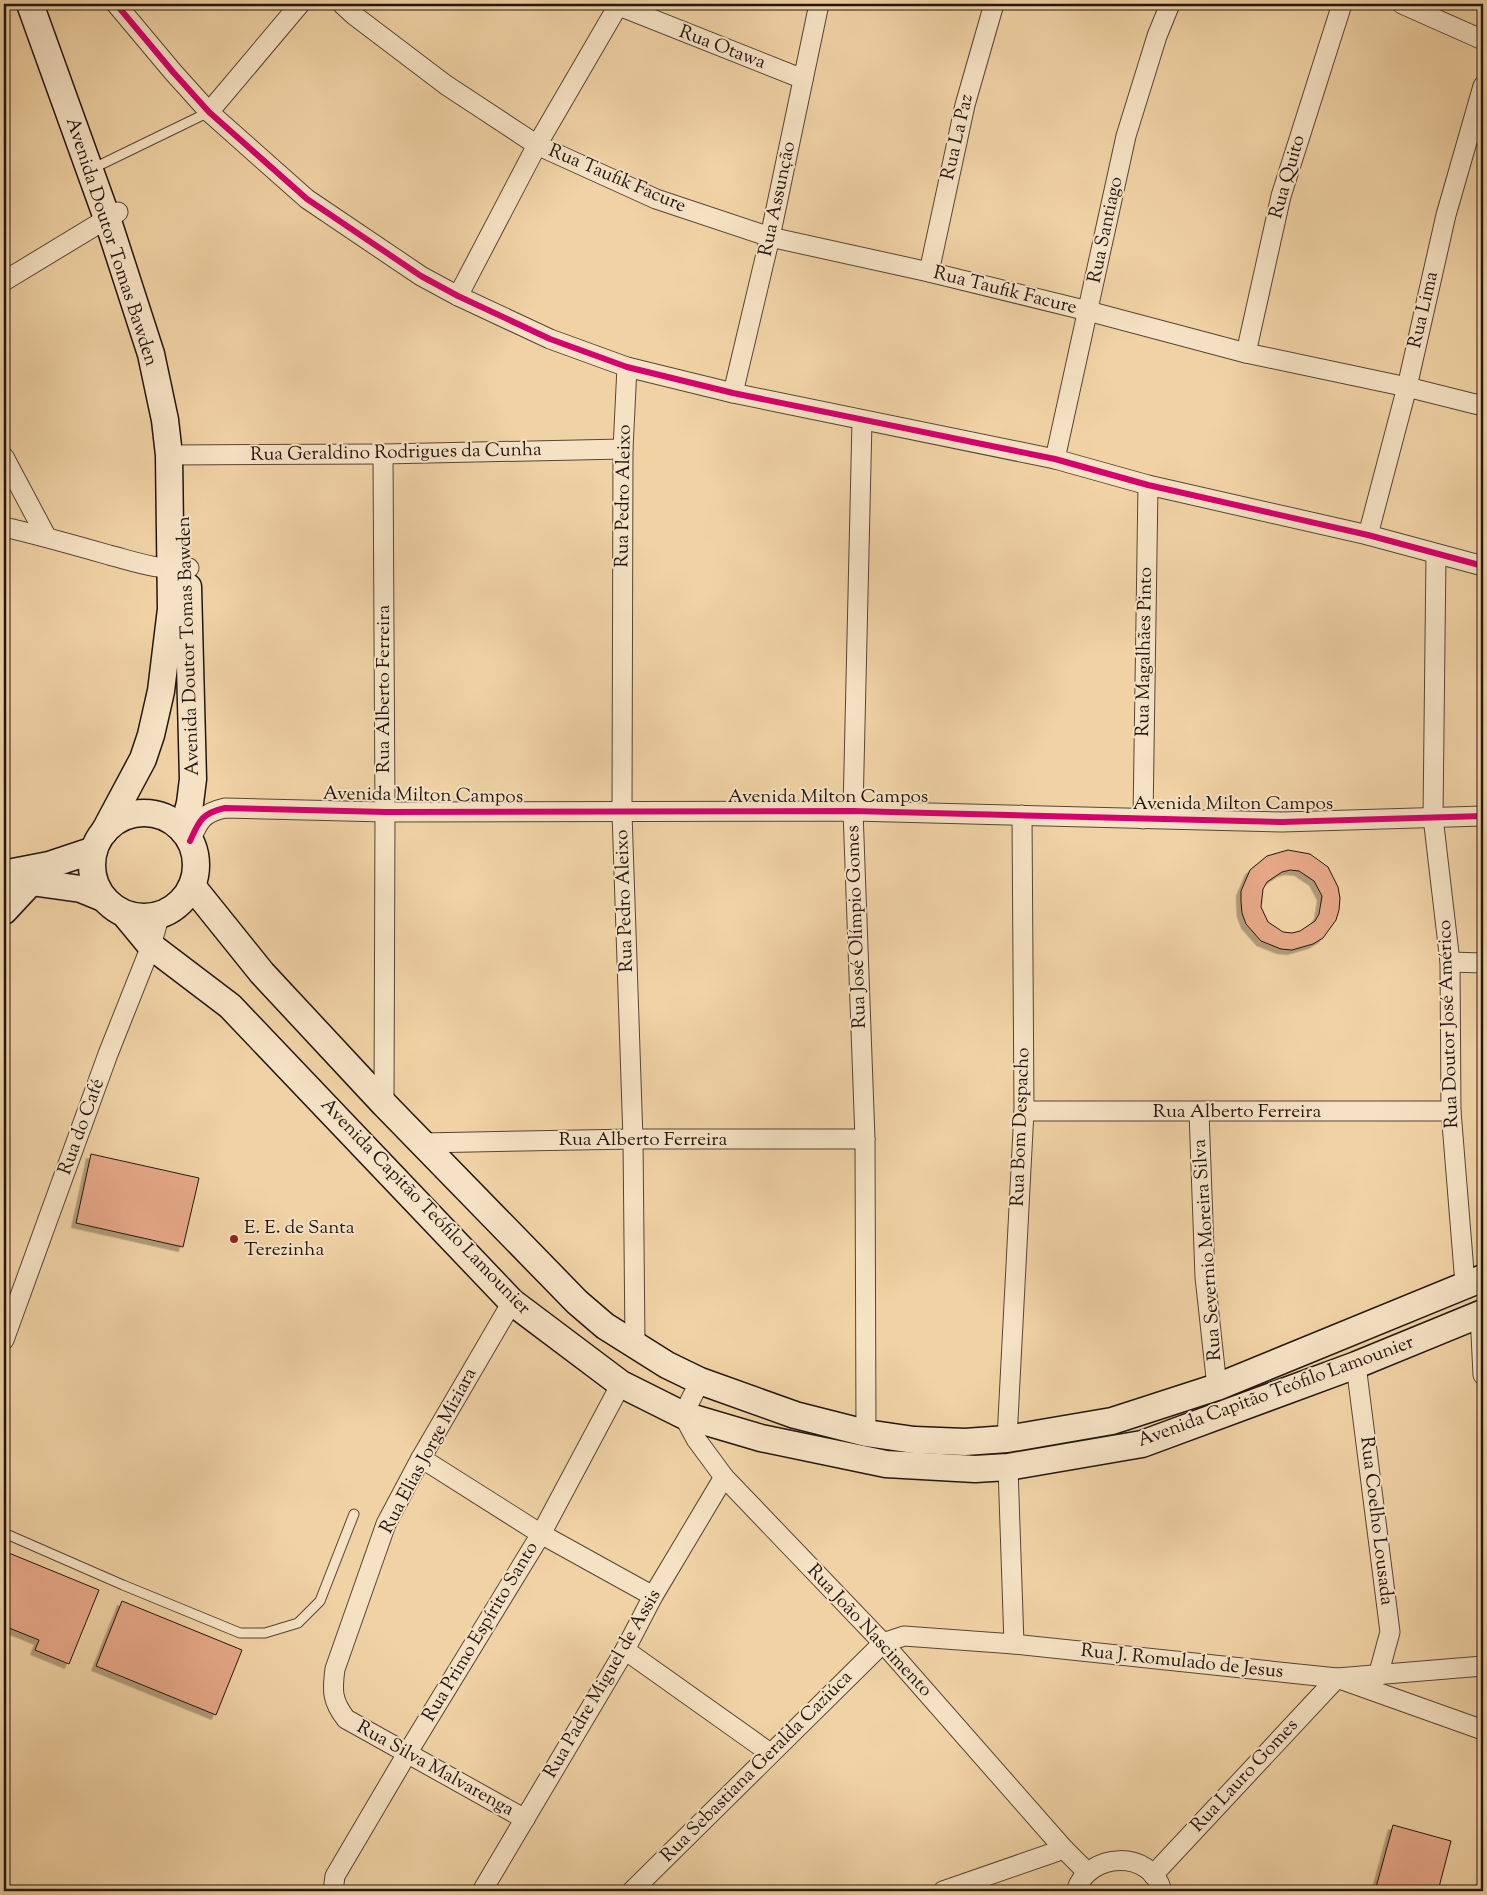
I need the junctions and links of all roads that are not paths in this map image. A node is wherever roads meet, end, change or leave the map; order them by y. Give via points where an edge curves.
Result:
1 (30, 4) edge
2 (43, 4) edge
3 (116, 4) edge
4 (300, 4) edge
5 (342, 4) edge
6 (818, 4) edge
7 (994, 4) edge
8 (1170, 4) edge
9 (1342, 4) edge
10 (1402, 4) edge
11 (617, 5) edge
12 (1483, 40) edge
13 (803, 79) junction
14 (1483, 86) edge
15 (209, 112) junction
16 (537, 145) junction
17 (102, 164) junction
18 (113, 215) junction
19 (770, 237) junction
20 (929, 272) junction
21 (4, 281) edge
22 (458, 296) junction
23 (1088, 311) junction
24 (1246, 353) junction
25 (627, 367) junction
26 (1407, 387) junction
27 (732, 393) junction
28 (1483, 406) edge
29 (862, 421) junction
30 (623, 449) junction
31 (383, 454) junction
32 (176, 456) junction
33 (4, 457) edge
34 (1054, 459) junction
35 (1148, 485) junction
36 (4, 526) edge
37 (1368, 535) junction
38 (46, 536) junction
39 (1436, 554) junction
40 (1483, 566) edge
41 (180, 569) junction
42 (853, 811) junction
43 (385, 812) junction
44 (622, 813) junction
45 (1022, 815) junction
46 (1483, 816) edge
47 (1433, 817) junction
48 (1143, 819) junction
49 (186, 836) junction
50 (99, 841) junction
51 (4, 875) edge
52 (31, 882) junction
53 (192, 886) junction
54 (103, 898) junction
55 (4, 911) edge
56 (160, 914) junction
57 (127, 917) junction
58 (150, 946) junction
59 (1450, 962) junction
60 (1483, 963) edge
61 (384, 1104) junction
62 (1024, 1111) junction
63 (1451, 1111) junction
64 (1199, 1112) junction
65 (633, 1139) junction
66 (865, 1139) junction
67 (422, 1143) junction
68 (1474, 1281) edge
69 (512, 1302) junction
70 (1482, 1314) edge
71 (4, 1340) edge
72 (635, 1344) junction
73 (1356, 1365) junction
74 (1483, 1375) edge
75 (700, 1381) junction
76 (622, 1384) junction
77 (1218, 1387) junction
78 (683, 1415) junction
79 (866, 1433) junction
80 (1007, 1439) junction
81 (421, 1458) junction
82 (1008, 1467) junction
83 (724, 1477) junction
84 (354, 1514) dead end
85 (4, 1533) edge
86 (541, 1534) junction
87 (653, 1596) junction
88 (882, 1643) junction
89 (1014, 1644) junction
90 (625, 1650) junction
91 (1483, 1666) edge
92 (1378, 1676) junction
93 (1337, 1678) junction
94 (346, 1719) joint
95 (1483, 1730) edge
96 (408, 1752) junction
97 (770, 1753) junction
98 (525, 1819) junction
99 (1064, 1849) junction
100 (1088, 1872) junction
101 (1152, 1875) junction
102 (334, 1884) edge
103 (482, 1891) edge
104 (632, 1891) edge
105 (943, 1891) edge
106 (1076, 1891) edge
107 (1162, 1891) edge

1 - 18 main road, Avenida Doutor Tomas Bawden
2 - 17 main road, Avenida Doutor Tomas Bawden
3 - 15 street
4 - 15 street
5 - 16 street, Rua Taufik Facure via 446,86
6 - 13 street, Rua Assunção
7 - 20 street, Rua La Paz via 965,105
8 - 23 street, Rua Santiago via 1156,36 1126,136
9 - 24 street, Rua Quito via 1281,196
10 - 12 street
11 - 13 street, Rua Otawa
11 - 16 street
13 - 19 street, Rua Assunção
14 - 26 street, Rua Lima via 1446,215
15 - 17 lane
15 - 22 street via 307,199 421,276
16 - 19 street, Rua Taufik Facure via 656,199
16 - 22 street
17 - 18 main road, Avenida Doutor Tomas Bawden
18 - 21 street
18 - 32 main road, Avenida Doutor Tomas Bawden
19 - 20 street, Rua Taufik Facure
19 - 27 street, Rua Assunção
20 - 23 street, Rua Taufik Facure
22 - 25 street via 550,339
23 - 24 street, Rua Taufik Facure
23 - 34 street, Rua Santiago
24 - 26 street, Rua Taufik Facure
25 - 27 street
25 - 30 street, Rua Pedro Aleixo
26 - 28 street, Rua Taufik Facure
26 - 37 street, Rua Lima
27 - 29 street
29 - 34 street
29 - 42 street, Rua José Olímpio Gomes
30 - 31 street, Rua Geraldino Rodrigues da Cunha
30 - 44 street, Rua Pedro Aleixo
31 - 32 street, Rua Geraldino Rodrigues da Cunha
31 - 43 street, Rua Alberto Ferreira
32 - 41 main road, Avenida Doutor Tomas Bawden
33 - 38 street
34 - 35 street
35 - 37 street
35 - 48 street, Rua Magalhães Pinto
36 - 38 street
37 - 39 street
38 - 41 street via 142,564
39 - 40 street
39 - 47 street, Rua Doutor José Américo
41 - 49 main road, Avenida Doutor Tomas Bawden via 188,626 193,779
41 - 50 main road, Avenida Doutor Tomas Bawden via 151,735
42 - 44 street, Avenida Milton Campos
42 - 45 street, Avenida Milton Campos
42 - 66 street, Rua José Olímpio Gomes
43 - 44 street, Avenida Milton Campos
43 - 49 street, Avenida Milton Campos via 225,808 204,816
43 - 61 street, Rua Alberto Ferreira
44 - 65 street, Rua Pedro Aleixo
45 - 48 street, Avenida Milton Campos
45 - 62 street, Rua Bom Despacho
46 - 47 street, Avenida Milton Campos
47 - 48 street, Avenida Milton Campos via 1282,822
47 - 59 street, Rua Doutor José Américo
49 - 50 main road via 169,820 152,814 134,814 117,820
49 - 53 main road via 196,864
50 - 51 main road via 49,865
50 - 54 main road via 92,867 95,884
51 - 52 main road
52 - 54 main road via 81,889
52 - 55 main road
53 - 56 main road via 175,908
53 - 61 main road, Avenida Capitão Teófilo Lamounier via 262,973
54 - 57 main road
56 - 57 main road
56 - 58 street, Rua do Café
57 - 58 main road, Avenida Capitão Teófilo Lamounier
58 - 69 main road, Avenida Capitão Teófilo Lamounier via 230,1006
58 - 71 street, Rua do Café
59 - 60 street
59 - 63 street, Rua Doutor José Américo
61 - 67 main road, Avenida Capitão Teófilo Lamounier
62 - 64 street, Rua Alberto Ferreira
62 - 80 street, Rua Bom Despacho
63 - 64 street, Rua Alberto Ferreira
63 - 68 street, Rua Doutor José Américo
64 - 77 street, Rua Severnio Moreira Silva via 1206,1277
65 - 66 street, Rua Alberto Ferreira
65 - 67 street, Rua Alberto Ferreira
65 - 72 street, Rua Pedro Aleixo
66 - 79 street, Rua José Olímpio Gomes
67 - 72 main road, Avenida Capitão Teófilo Lamounier via 577,1302 605,1326
68 - 77 main road, Avenida Capitão Teófilo Lamounier
69 - 76 main road, Avenida Capitão Teófilo Lamounier
69 - 81 street, Rua Elias Jorge Miziara
70 - 73 main road, Avenida Capitão Teófilo Lamounier
70 - 74 street
72 - 75 main road, Avenida Capitão Teófilo Lamounier
73 - 82 main road, Avenida Capitão Teófilo Lamounier via 1142,1444
73 - 92 street, Rua Coelho Lousada via 1390,1632
75 - 78 street
75 - 79 main road, Avenida Capitão Teófilo Lamounier via 795,1416
76 - 78 main road, Avenida Capitão Teófilo Lamounier
76 - 86 street, Rua Primo Espírito Santo
77 - 80 main road, Avenida Capitão Teófilo Lamounier via 1112,1421
78 - 82 main road, Avenida Capitão Teófilo Lamounier via 761,1438 886,1464 975,1469
78 - 83 street, Rua João Nascimento
79 - 80 main road, Avenida Capitão Teófilo Lamounier via 914,1440 965,1442
81 - 86 street
81 - 94 street, Rua Elias Jorge Miziara via 386,1524 335,1669 333,1694 336,1706
82 - 89 street
83 - 87 street, Rua Padre Miguel de Assis
83 - 88 street, Rua João Nascimento
84 - 85 lane via 320,1601 298,1623 265,1633 240,1633
86 - 87 street
86 - 96 street, Rua Primo Espírito Santo
87 - 90 street, Rua Padre Miguel de Assis
88 - 89 street, Rua J. Romulado de Jesus via 904,1636
88 - 97 street, Rua Sebastiana Geralda Caziúca
88 - 99 street, Rua João Nascimento
89 - 93 street, Rua J. Romulado de Jesus
90 - 97 street
90 - 98 street, Rua Padre Miguel de Assis
91 - 92 street, Rua J. Romulado de Jesus
92 - 93 street, Rua J. Romulado de Jesus
93 - 95 street
93 - 101 street, Rua Lauro Gomes
94 - 96 street, Rua Silva Malvarenga
96 - 98 street, Rua Silva Malvarenga
96 - 102 street, Rua Primo Espírito Santo
97 - 104 street, Rua Sebastiana Geralda Caziúca
98 - 103 street, Rua Padre Miguel de Assis
99 - 100 street, Rua João Nascimento
99 - 105 street
100 - 101 street via 1113,1860 1128,1860
100 - 106 street
101 - 107 street

